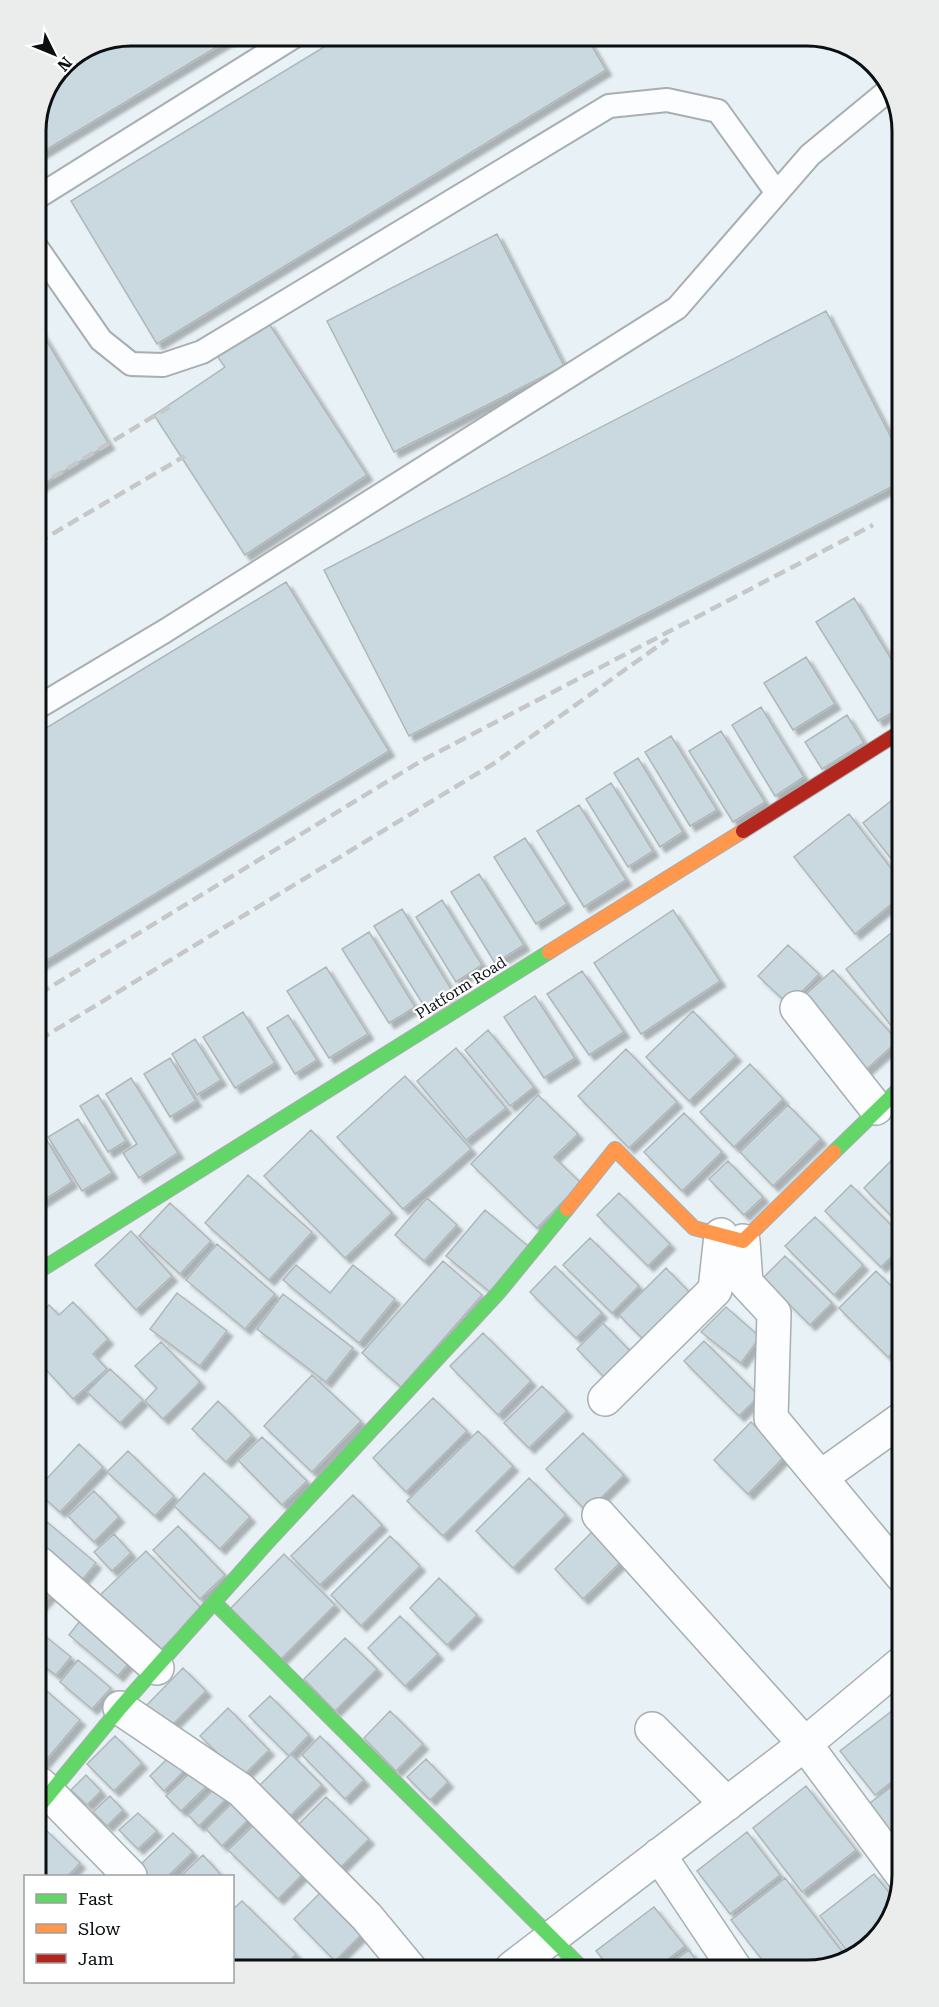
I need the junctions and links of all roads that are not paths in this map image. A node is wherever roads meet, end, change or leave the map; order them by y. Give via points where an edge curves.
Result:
1 (279, 46) edge
2 (884, 94) edge
3 (47, 191) edge
4 (777, 193) junction
5 (47, 262) edge
6 (47, 701) edge
7 (892, 737) edge
8 (797, 1008) dead end
9 (892, 1094) edge
10 (876, 1108) junction
11 (732, 1238) junction
12 (46, 1266) edge
13 (605, 1399) dead end
14 (892, 1426) edge
15 (821, 1477) junction
16 (599, 1515) dead end
17 (892, 1564) edge
18 (46, 1569) edge
19 (216, 1602) junction
20 (157, 1668) junction
21 (892, 1671) edge
22 (120, 1708) junction
23 (652, 1729) dead end
24 (805, 1744) junction
25 (46, 1792) edge
26 (46, 1796) edge
27 (727, 1804) junction
28 (659, 1855) junction
29 (892, 1861) edge
30 (129, 1875) edge
31 (551, 1937) junction
32 (403, 1960) edge
33 (522, 1960) edge
34 (574, 1960) edge
35 (730, 1960) edge

1 - 3 lane
2 - 4 lane via 810,155
4 - 5 lane via 718,111 667,100 609,106 202,352 163,365 131,364 101,340
4 - 6 lane via 677,308 165,631
7 - 12 street, Platform Road
8 - 10 street
9 - 10 street
10 - 11 street
11 - 13 street via 715,1290
11 - 15 street via 746,1283 774,1313 771,1418
11 - 19 street via 694,1228 615,1149 499,1292
14 - 15 street
15 - 17 street
16 - 24 street
18 - 20 street
19 - 20 street
19 - 31 street
20 - 22 street
21 - 24 street
22 - 25 street
22 - 32 street via 241,1790 367,1917
23 - 27 street
24 - 27 street
24 - 29 street
26 - 30 street
27 - 28 street
28 - 31 street
28 - 35 street
31 - 33 street
31 - 34 street

